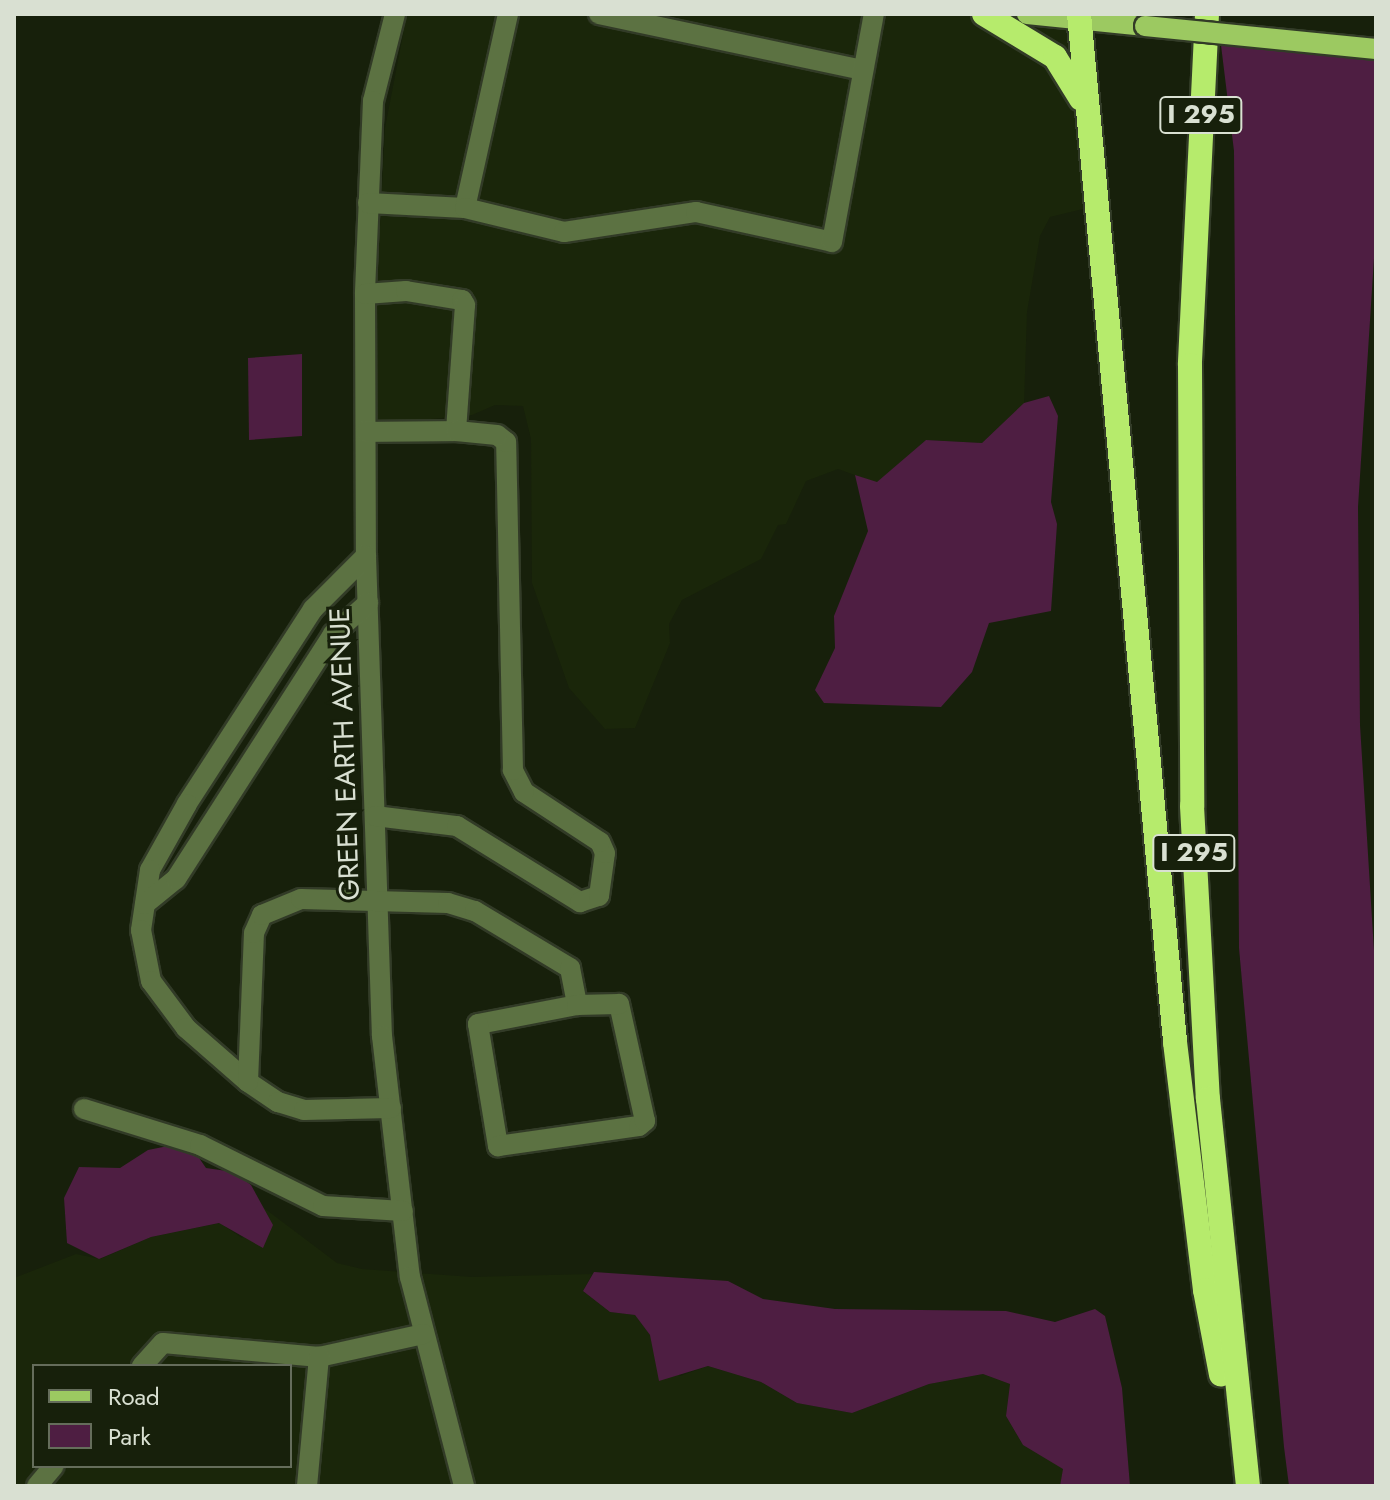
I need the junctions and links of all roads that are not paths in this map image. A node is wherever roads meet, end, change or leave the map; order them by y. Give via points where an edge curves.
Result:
1 (395, 14) edge
2 (508, 14) edge
3 (599, 14) edge
4 (874, 14) edge
5 (984, 14) edge
6 (1027, 14) edge
7 (1207, 14) edge
8 (1079, 17) edge
9 (1376, 49) edge
10 (862, 70) junction
11 (1087, 122) junction
12 (368, 203) junction
13 (465, 208) junction
14 (365, 294) junction
15 (456, 431) junction
16 (366, 432) junction
17 (366, 556) junction
18 (368, 603) junction
19 (375, 816) junction
20 (378, 899) junction
21 (145, 904) junction
22 (577, 1005) junction
23 (248, 1082) junction
24 (391, 1108) junction
25 (84, 1109) dead end
26 (403, 1211) junction
27 (424, 1334) junction
28 (319, 1357) junction
29 (144, 1364) edge
30 (52, 1468) edge
31 (1246, 1476) edge
32 (37, 1486) edge
33 (307, 1486) edge
34 (464, 1486) edge

1 - 12 street, GREEN EARTH AVENUE via 373,101
2 - 13 street
3 - 10 street
4 - 10 street
5 - 11 highway via 1055,57 1076,86
6 - 8 main road
7 - 31 highway, I 295 via 1190,365 1192,806 1208,1099
8 - 9 main road, bridge
8 - 11 highway
10 - 13 street via 832,242 696,212 564,232
11 - 31 highway via 1188,1158 1214,1345
12 - 13 street
12 - 14 street, GREEN EARTH AVENUE
14 - 15 street via 406,291 462,300
14 - 16 street, GREEN EARTH AVENUE
15 - 16 street
15 - 19 street via 497,435 506,442 513,770 524,792 600,842 605,853 599,896 580,902 457,826
16 - 17 street, GREEN EARTH AVENUE
17 - 18 street, GREEN EARTH AVENUE
17 - 21 street via 313,609 187,804 150,870
18 - 19 street, GREEN EARTH AVENUE
18 - 21 street via 333,634 176,879
19 - 20 street, GREEN EARTH AVENUE
20 - 22 street via 423,899 475,911 562,960 570,968
20 - 23 street via 301,899 262,915 254,933
20 - 24 street, GREEN EARTH AVENUE via 382,1036
21 - 23 street via 141,930 151,981 186,1028
22 - 22 street via 478,1024 498,1146 645,1121 619,1004
23 - 24 street via 278,1102 304,1110
24 - 26 street, GREEN EARTH AVENUE
25 - 26 street via 200,1145 323,1206
26 - 27 street, GREEN EARTH AVENUE
27 - 28 street
27 - 34 street, GREEN EARTH AVENUE
28 - 29 street via 163,1343
28 - 33 street
30 - 32 street

